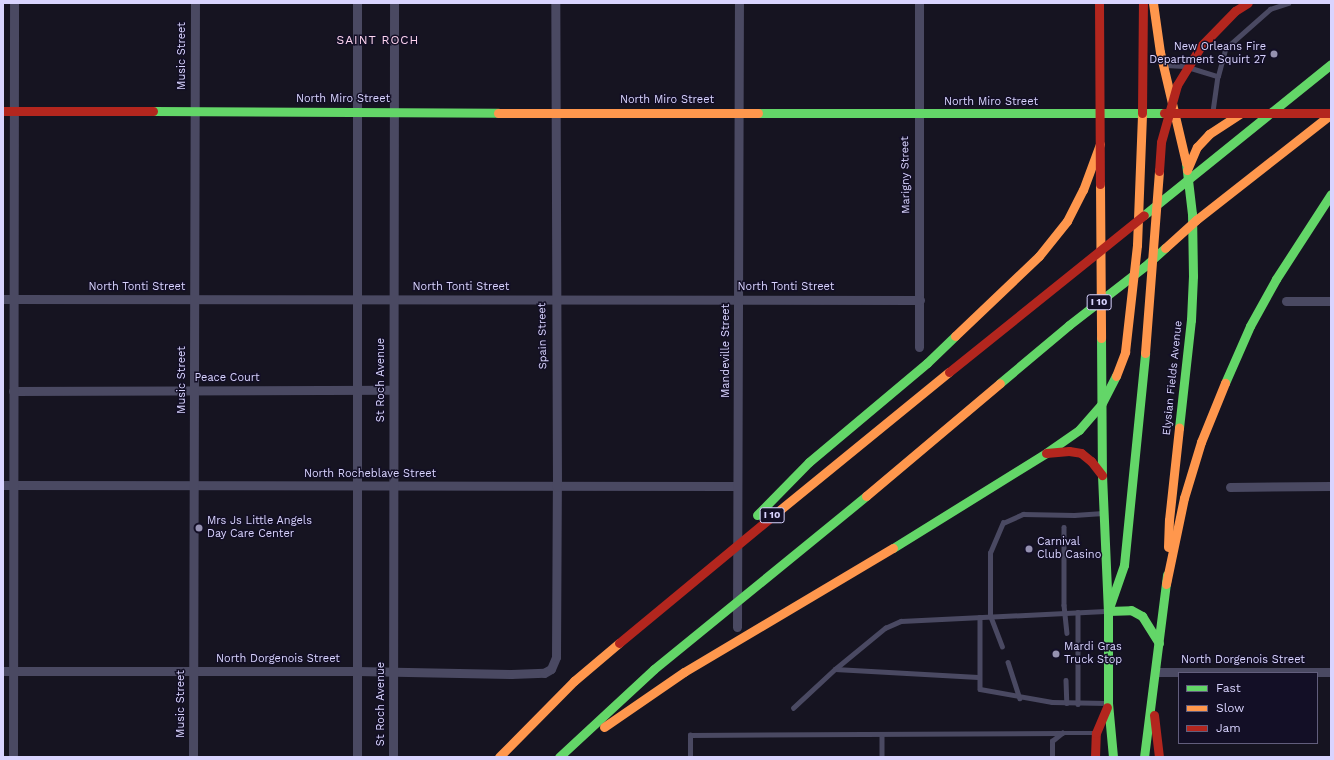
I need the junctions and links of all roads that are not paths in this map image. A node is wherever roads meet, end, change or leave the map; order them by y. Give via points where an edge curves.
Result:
1 (14, 3) edge
2 (194, 3) edge
3 (357, 3) edge
4 (394, 3) edge
5 (555, 3) edge
6 (739, 3) edge
7 (919, 3) edge
8 (1099, 3) edge
9 (1143, 3) edge
10 (1153, 3) edge
11 (1248, 3) edge
12 (1288, 3) edge
13 (1331, 64) edge
14 (1163, 65) junction
15 (1218, 76) junction
16 (3, 111) edge
17 (13, 111) junction
18 (194, 111) junction
19 (357, 111) junction
20 (394, 111) junction
21 (556, 112) junction
22 (739, 112) junction
23 (1142, 113) junction
24 (1213, 113) junction
25 (1242, 113) junction
26 (918, 114) junction
27 (1100, 114) junction
28 (1175, 114) junction
29 (1331, 114) edge
30 (1100, 144) junction
31 (1187, 170) junction
32 (1331, 194) edge
33 (3, 298) edge
34 (555, 298) junction
35 (738, 298) junction
36 (13, 299) junction
37 (194, 299) junction
38 (357, 299) junction
39 (394, 299) junction
40 (920, 300) junction
41 (1286, 301) dead end
42 (1331, 301) edge
43 (919, 347) dead end
44 (194, 390) junction
45 (357, 390) junction
46 (393, 390) junction
47 (13, 391) junction
48 (1101, 405) junction
49 (1046, 453) junction
50 (1102, 475) junction
51 (3, 485) edge
52 (13, 485) junction
53 (393, 485) junction
54 (194, 486) junction
55 (357, 486) junction
56 (737, 486) junction
57 (1331, 486) edge
58 (557, 487) junction
59 (1230, 487) dead end
60 (1103, 512) junction
61 (1064, 527) dead end
62 (702, 572) junction
63 (1166, 584) junction
64 (1108, 611) junction
65 (1066, 612) junction
66 (1078, 612) junction
67 (990, 616) junction
68 (980, 617) junction
69 (737, 627) dead end
70 (1067, 633) dead end
71 (1158, 643) junction
72 (1002, 647) dead end
73 (1008, 662) dead end
74 (551, 669) joint
75 (836, 669) junction
76 (3, 671) edge
77 (13, 671) junction
78 (193, 671) junction
79 (357, 671) junction
80 (393, 672) junction
81 (1155, 672) junction
82 (1331, 672) edge
83 (978, 677) junction
84 (1066, 680) dead end
85 (1020, 698) junction
86 (1151, 700) junction
87 (1067, 703) junction
88 (1108, 703) junction
89 (1078, 704) junction
90 (793, 708) dead end
91 (1062, 733) junction
92 (1096, 733) junction
93 (882, 734) junction
94 (13, 757) edge
95 (193, 757) edge
96 (357, 757) edge
97 (393, 757) edge
98 (499, 757) edge
99 (559, 757) edge
100 (690, 757) edge
101 (882, 757) edge
102 (1052, 757) edge
103 (1095, 757) edge
104 (1113, 757) edge
105 (1144, 757) edge
106 (1159, 757) edge

1 - 17 street
2 - 18 street, Music Street
3 - 19 street
4 - 20 street, St Roch Avenue
5 - 21 street, Spain Street
6 - 22 street, Mandeville Street
7 - 26 street, Marigny Street
8 - 27 main road
9 - 23 main road
10 - 14 main road, Elysian Fields Avenue
11 - 64 main road via 1235,11 1201,46 1177,84 1160,142 1151,287 1124,565
12 - 15 lane via 1270,9 1225,49
13 - 62 main road, I 10
14 - 15 lane via 1181,65
14 - 28 main road, Elysian Fields Avenue
15 - 24 lane
16 - 17 main road, North Miro Street
17 - 18 main road, North Miro Street
17 - 36 street
18 - 19 main road, North Miro Street
18 - 37 street, Music Street
19 - 20 main road, North Miro Street
19 - 38 street
20 - 21 main road, North Miro Street
20 - 39 street, St Roch Avenue
21 - 22 main road, North Miro Street
21 - 34 street, Spain Street
22 - 26 main road, North Miro Street
22 - 35 street, Mandeville Street
23 - 27 main road, North Miro Street
23 - 28 main road, North Miro Street
23 - 48 main road via 1137,244 1129,324 1125,352
24 - 25 main road, North Miro Street
24 - 28 main road, North Miro Street
25 - 29 main road, North Miro Street
25 - 31 main road via 1209,134 1197,147
26 - 27 main road, North Miro Street
26 - 40 street, Marigny Street
27 - 30 main road
28 - 31 main road, Elysian Fields Avenue
29 - 99 main road, I 10 via 1196,220 1145,266 1069,325 922,450 654,669
30 - 48 main road
30 - 62 main road via 1083,190 1067,221 1040,256 927,363 810,462
31 - 63 main road, Elysian Fields Avenue via 1192,214 1191,320 1169,520
32 - 63 main road via 1276,279 1250,326 1216,402 1184,498
33 - 36 street, North Tonti Street
34 - 35 street, North Tonti Street
34 - 39 street, North Tonti Street
34 - 58 street, Spain Street
35 - 40 street, North Tonti Street
35 - 56 street, Mandeville Street
36 - 37 street, North Tonti Street
36 - 47 street
37 - 38 street, North Tonti Street
37 - 44 street, Music Street
38 - 39 street, North Tonti Street
38 - 45 street
39 - 46 street, St Roch Avenue
40 - 43 street, Marigny Street
41 - 42 street
44 - 45 street, Peace Court
44 - 47 street, Peace Court
44 - 54 street, Music Street
45 - 46 street, Peace Court
45 - 55 street
46 - 53 street, St Roch Avenue
47 - 52 street
48 - 49 main road via 1079,430
48 - 50 main road
49 - 50 main road via 1081,453
49 - 99 main road via 870,562 684,672
50 - 60 main road
51 - 52 street, North Rocheblave Street
52 - 54 street, North Rocheblave Street
52 - 77 street
53 - 55 street, North Rocheblave Street
53 - 58 street, North Rocheblave Street
53 - 80 street, St Roch Avenue
54 - 55 street, North Rocheblave Street
54 - 78 street, Music Street
55 - 79 street
56 - 58 street, North Rocheblave Street
56 - 69 street, Mandeville Street
57 - 59 street
58 - 74 street, Spain Street via 556,657
60 - 64 main road
60 - 67 lane via 1074,515 1023,514 1003,523 990,553
61 - 65 lane
62 - 98 main road, I 10 via 574,681
63 - 71 main road, Elysian Fields Avenue
64 - 66 lane
64 - 71 main road via 1131,610 1142,616
64 - 88 main road
65 - 66 lane
65 - 67 lane
65 - 70 lane
66 - 89 lane
67 - 68 lane
67 - 72 lane
68 - 75 lane via 901,621 885,628
68 - 83 lane
71 - 81 main road, Elysian Fields Avenue
73 - 85 lane
74 - 80 street, North Dorgenois Street via 544,673 524,674
75 - 83 lane
75 - 90 lane
76 - 77 street, North Dorgenois Street
77 - 78 street, North Dorgenois Street
77 - 94 street
78 - 79 street, North Dorgenois Street
78 - 95 street, Music Street
79 - 80 street, North Dorgenois Street
79 - 96 street
80 - 97 street, St Roch Avenue
81 - 82 street, North Dorgenois Street
81 - 86 main road, Elysian Fields Avenue
83 - 85 lane via 980,689
84 - 87 lane
85 - 87 lane
86 - 105 main road, Elysian Fields Avenue
86 - 106 main road
87 - 89 lane
88 - 89 lane
88 - 92 main road
88 - 104 main road
91 - 92 lane
91 - 93 lane
91 - 102 lane via 1052,741
92 - 103 main road
93 - 100 lane via 690,735
93 - 101 lane

